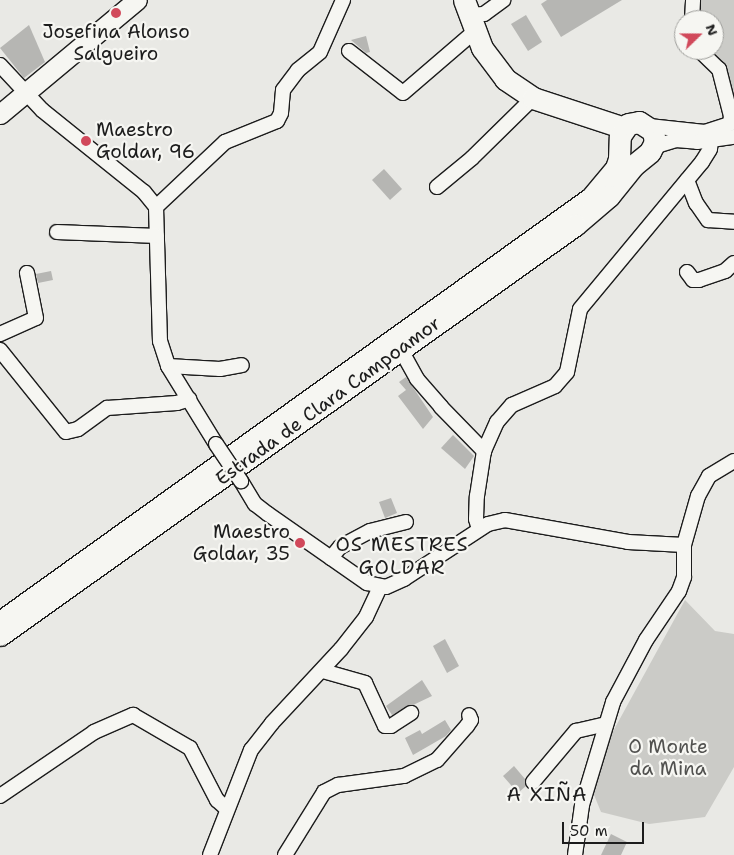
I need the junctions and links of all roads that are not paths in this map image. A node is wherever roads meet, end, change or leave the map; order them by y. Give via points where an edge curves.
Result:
1 (137, 0) edge
2 (343, 0) edge
3 (503, 0) edge
4 (468, 16) edge
5 (349, 51) dead end
6 (709, 60) edge
7 (0, 65) edge
8 (25, 94) junction
9 (533, 98) junction
10 (0, 114) edge
11 (649, 126) junction
12 (733, 131) edge
13 (622, 136) junction
14 (712, 136) junction
15 (649, 151) junction
16 (687, 180) junction
17 (437, 187) dead end
18 (156, 207) junction
19 (734, 222) edge
20 (57, 232) dead end
21 (157, 236) junction
22 (734, 263) edge
23 (687, 272) dead end
24 (27, 273) dead end
25 (0, 334) edge
26 (0, 350) edge
27 (401, 350) junction
28 (242, 365) dead end
29 (168, 366) junction
30 (189, 399) junction
31 (484, 450) junction
32 (734, 461) edge
33 (406, 522) dead end
34 (479, 529) junction
35 (684, 545) junction
36 (331, 558) junction
37 (380, 587) junction
38 (0, 622) edge
39 (0, 636) edge
40 (323, 671) junction
41 (412, 713) dead end
42 (469, 715) dead end
43 (606, 724) junction
44 (533, 782) dead end
45 (0, 796) edge
46 (226, 808) junction
47 (210, 855) edge
48 (285, 855) edge
49 (575, 855) edge

1 - 8 main road
2 - 18 street via 320,52 298,70 283,90 277,121 225,142
3 - 4 street via 484,14
4 - 5 street via 403,93
4 - 9 main road via 492,65 505,79
6 - 12 street via 719,70
7 - 8 street
8 - 10 main road
8 - 18 street via 144,192
9 - 13 main road
9 - 17 street via 472,158
11 - 13 main road via 639,122
11 - 14 street
11 - 15 main road via 655,136
12 - 14 street
13 - 15 main road via 628,154
13 - 38 main road, Estrada de Clara Campoamor via 616,168 591,198
14 - 15 street via 676,140
14 - 16 street via 708,154
15 - 27 main road, Estrada de Clara Campoamor via 599,206
16 - 19 street via 708,220
16 - 31 street via 580,308 567,372 555,386 512,405 496,422
18 - 21 street
20 - 21 street
21 - 29 street via 160,341
22 - 23 street via 725,271 699,280 693,280
24 - 25 street via 36,318
26 - 30 street via 66,432 78,430 107,408 177,403
27 - 31 street via 417,379 440,407
27 - 39 main road, Estrada de Clara Campoamor
28 - 29 street via 220,369
29 - 30 street
30 - 36 street, bridge via 255,504
31 - 34 street via 477,496
32 - 35 street via 709,476 698,496
33 - 36 street via 370,531 340,547
34 - 35 street via 497,521 514,520 628,542
34 - 37 street via 404,579
35 - 43 street via 684,577 679,591 646,640 613,702
36 - 37 street via 367,583
37 - 40 street via 366,617
40 - 41 street via 329,676 343,675 365,683 385,726 391,726
40 - 46 street via 260,737
42 - 48 street via 471,720 467,726 445,746 437,760 404,776 338,785 324,792
43 - 44 street via 576,731
43 - 49 street via 582,805
45 - 46 street via 94,732 133,715 190,748 217,800
46 - 47 street

